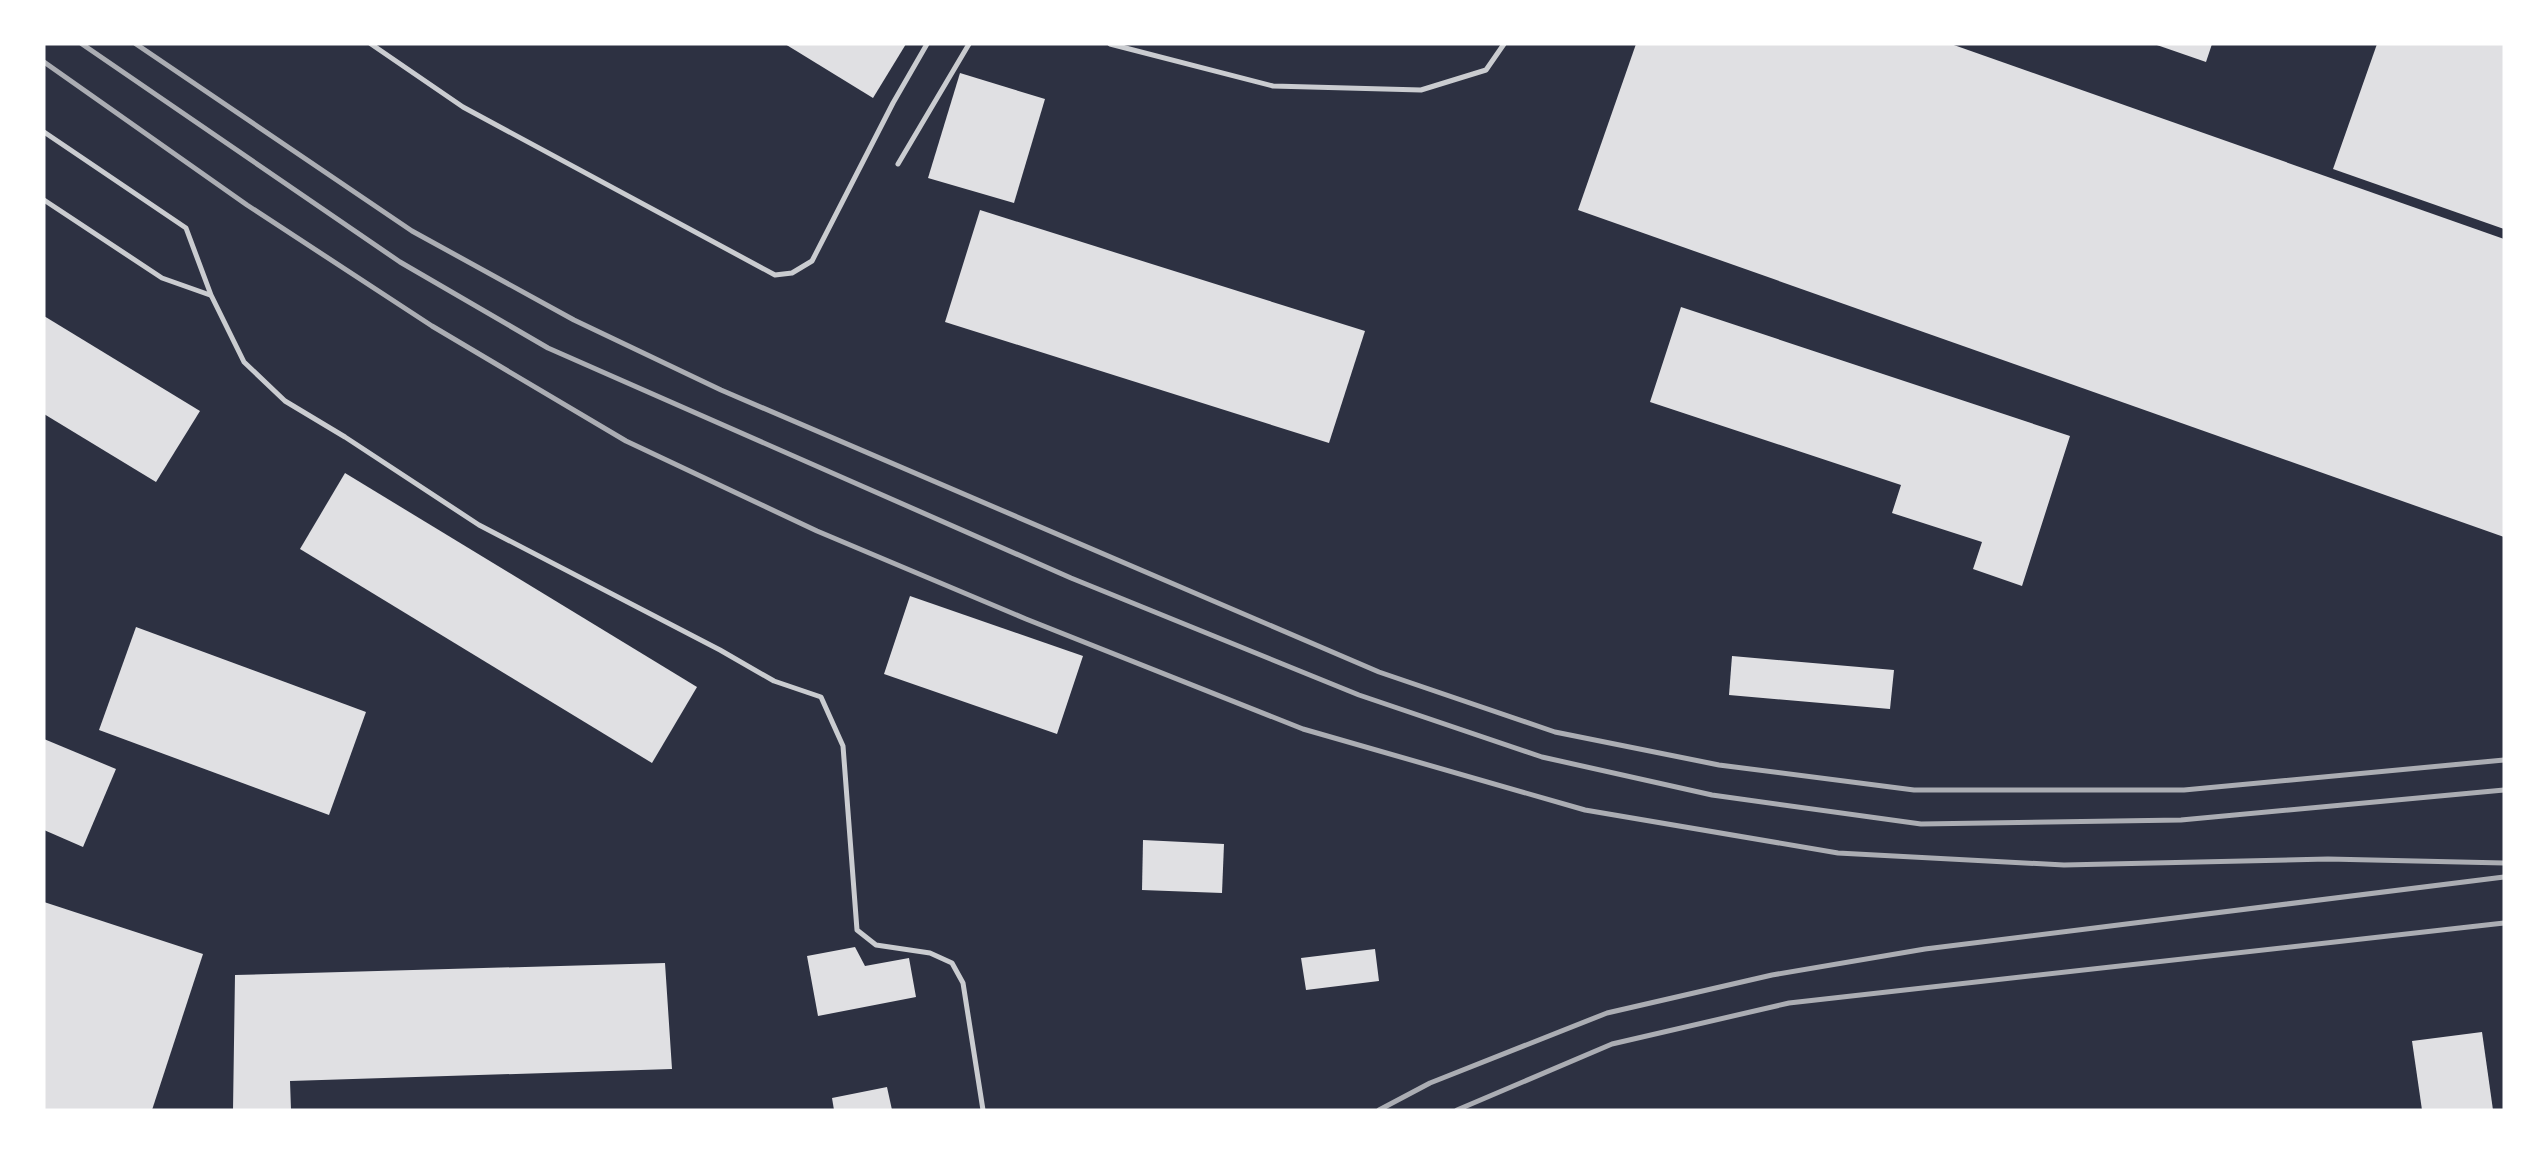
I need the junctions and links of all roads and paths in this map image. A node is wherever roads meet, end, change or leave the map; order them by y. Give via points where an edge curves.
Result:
1 (371, 44) edge
2 (927, 44) edge
3 (969, 44) edge
4 (1110, 44) edge
5 (1504, 44) edge
6 (44, 132) edge
7 (898, 164) dead end
8 (44, 200) edge
9 (211, 295) junction
10 (983, 1110) edge

1 - 2 lane via 463,107 775,275 792,273 812,261
3 - 7 lane
4 - 5 lane via 1273,86 1421,90 1486,70
6 - 9 lane via 186,228
8 - 9 lane via 162,278
9 - 10 lane via 244,362 285,401 479,525 774,681 821,696 843,746 857,930 876,945 930,953 952,963 963,983

